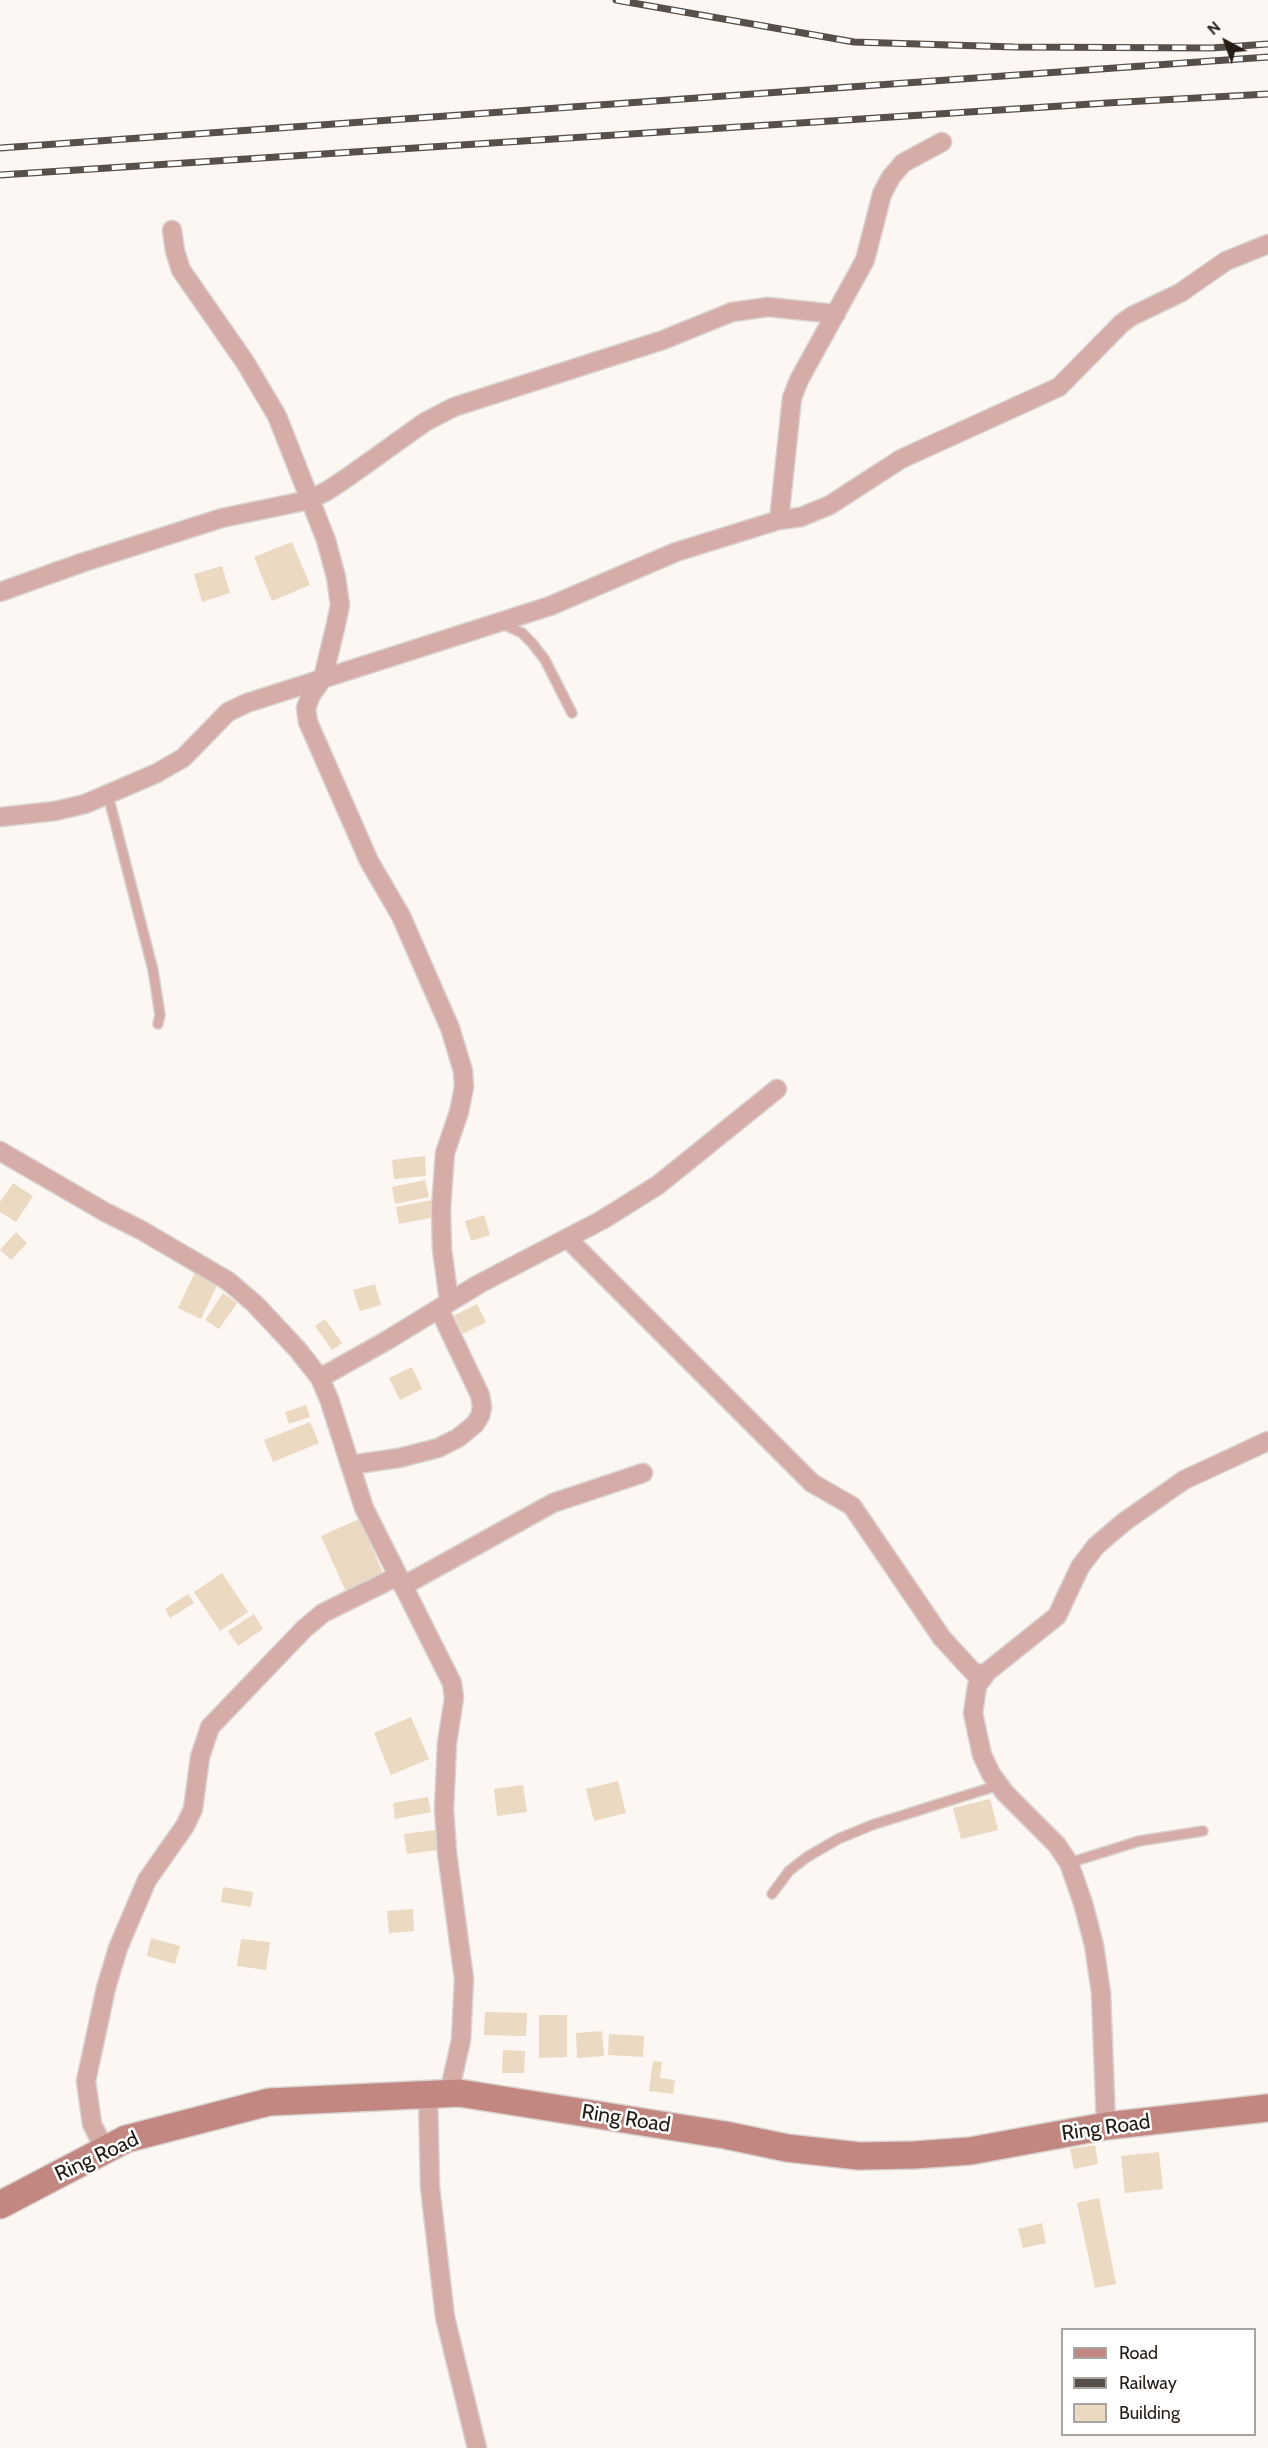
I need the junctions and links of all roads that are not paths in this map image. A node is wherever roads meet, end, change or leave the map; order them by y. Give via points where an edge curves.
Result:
1 (942, 142) dead end
2 (172, 230) dead end
3 (1268, 244) edge
4 (836, 314) junction
5 (309, 500) junction
6 (779, 520) junction
7 (0, 592) edge
8 (498, 622) junction
9 (323, 678) junction
10 (572, 713) dead end
11 (108, 795) junction
12 (0, 818) edge
13 (158, 1024) dead end
14 (777, 1089) dead end
15 (0, 1151) edge
16 (567, 1238) junction
17 (444, 1305) junction
18 (320, 1378) junction
19 (1268, 1441) edge
20 (350, 1465) junction
21 (643, 1473) dead end
22 (400, 1581) junction
23 (987, 1672) junction
24 (999, 1785) junction
25 (1203, 1831) dead end
26 (1069, 1863) junction
27 (772, 1894) dead end
28 (438, 2094) junction
29 (1268, 2108) edge
30 (1106, 2126) junction
31 (105, 2150) junction
32 (0, 2205) edge
33 (477, 2448) edge

1 - 4 street via 903,163 891,177 882,194 865,260
2 - 5 street via 181,270 272,408
3 - 6 street via 1226,261 1180,292 1127,320 1059,387 901,459 830,505 801,517
4 - 5 street via 768,307 732,312 663,340 465,403 425,422
4 - 6 street via 804,368 792,398
5 - 7 street via 222,518
5 - 9 street via 326,540 340,604
6 - 8 street via 676,552 550,606
8 - 9 street
8 - 10 lane via 522,633 532,643
9 - 11 street via 228,712 183,758
9 - 17 street via 310,695 306,708 308,722 369,861 406,926 450,1028 463,1071 459,1112 445,1153 441,1208
11 - 12 street via 55,812
11 - 13 lane via 153,970
14 - 16 street via 658,1185
15 - 18 street via 228,1281 255,1304
16 - 17 street
16 - 23 street via 812,1483 852,1506 942,1638 976,1674
17 - 18 street
17 - 20 street via 480,1395 480,1416 458,1438 438,1448
18 - 20 street
19 - 23 street via 1184,1480 1124,1522 1096,1546 1080,1567 1057,1616
20 - 22 street via 364,1508
21 - 22 street via 553,1503
22 - 28 street via 440,1656 454,1698 444,1809 464,1989 461,2040
22 - 31 street via 323,1613 210,1727 200,1756 193,1809 186,1826 147,1880 106,1988 86,2081 92,2124
23 - 24 street via 977,1686 973,1713 982,1755
24 - 26 street
24 - 27 lane via 838,1839 789,1871
25 - 26 lane via 1139,1841
26 - 30 street via 1094,1945 1101,1993
28 - 30 street, Ring Road via 459,2093 725,2134 787,2148 859,2156 970,2151
28 - 31 street, Ring Road via 269,2102 126,2139
28 - 33 street via 430,2187 445,2317
29 - 30 street, Ring Road
31 - 32 street, Ring Road

